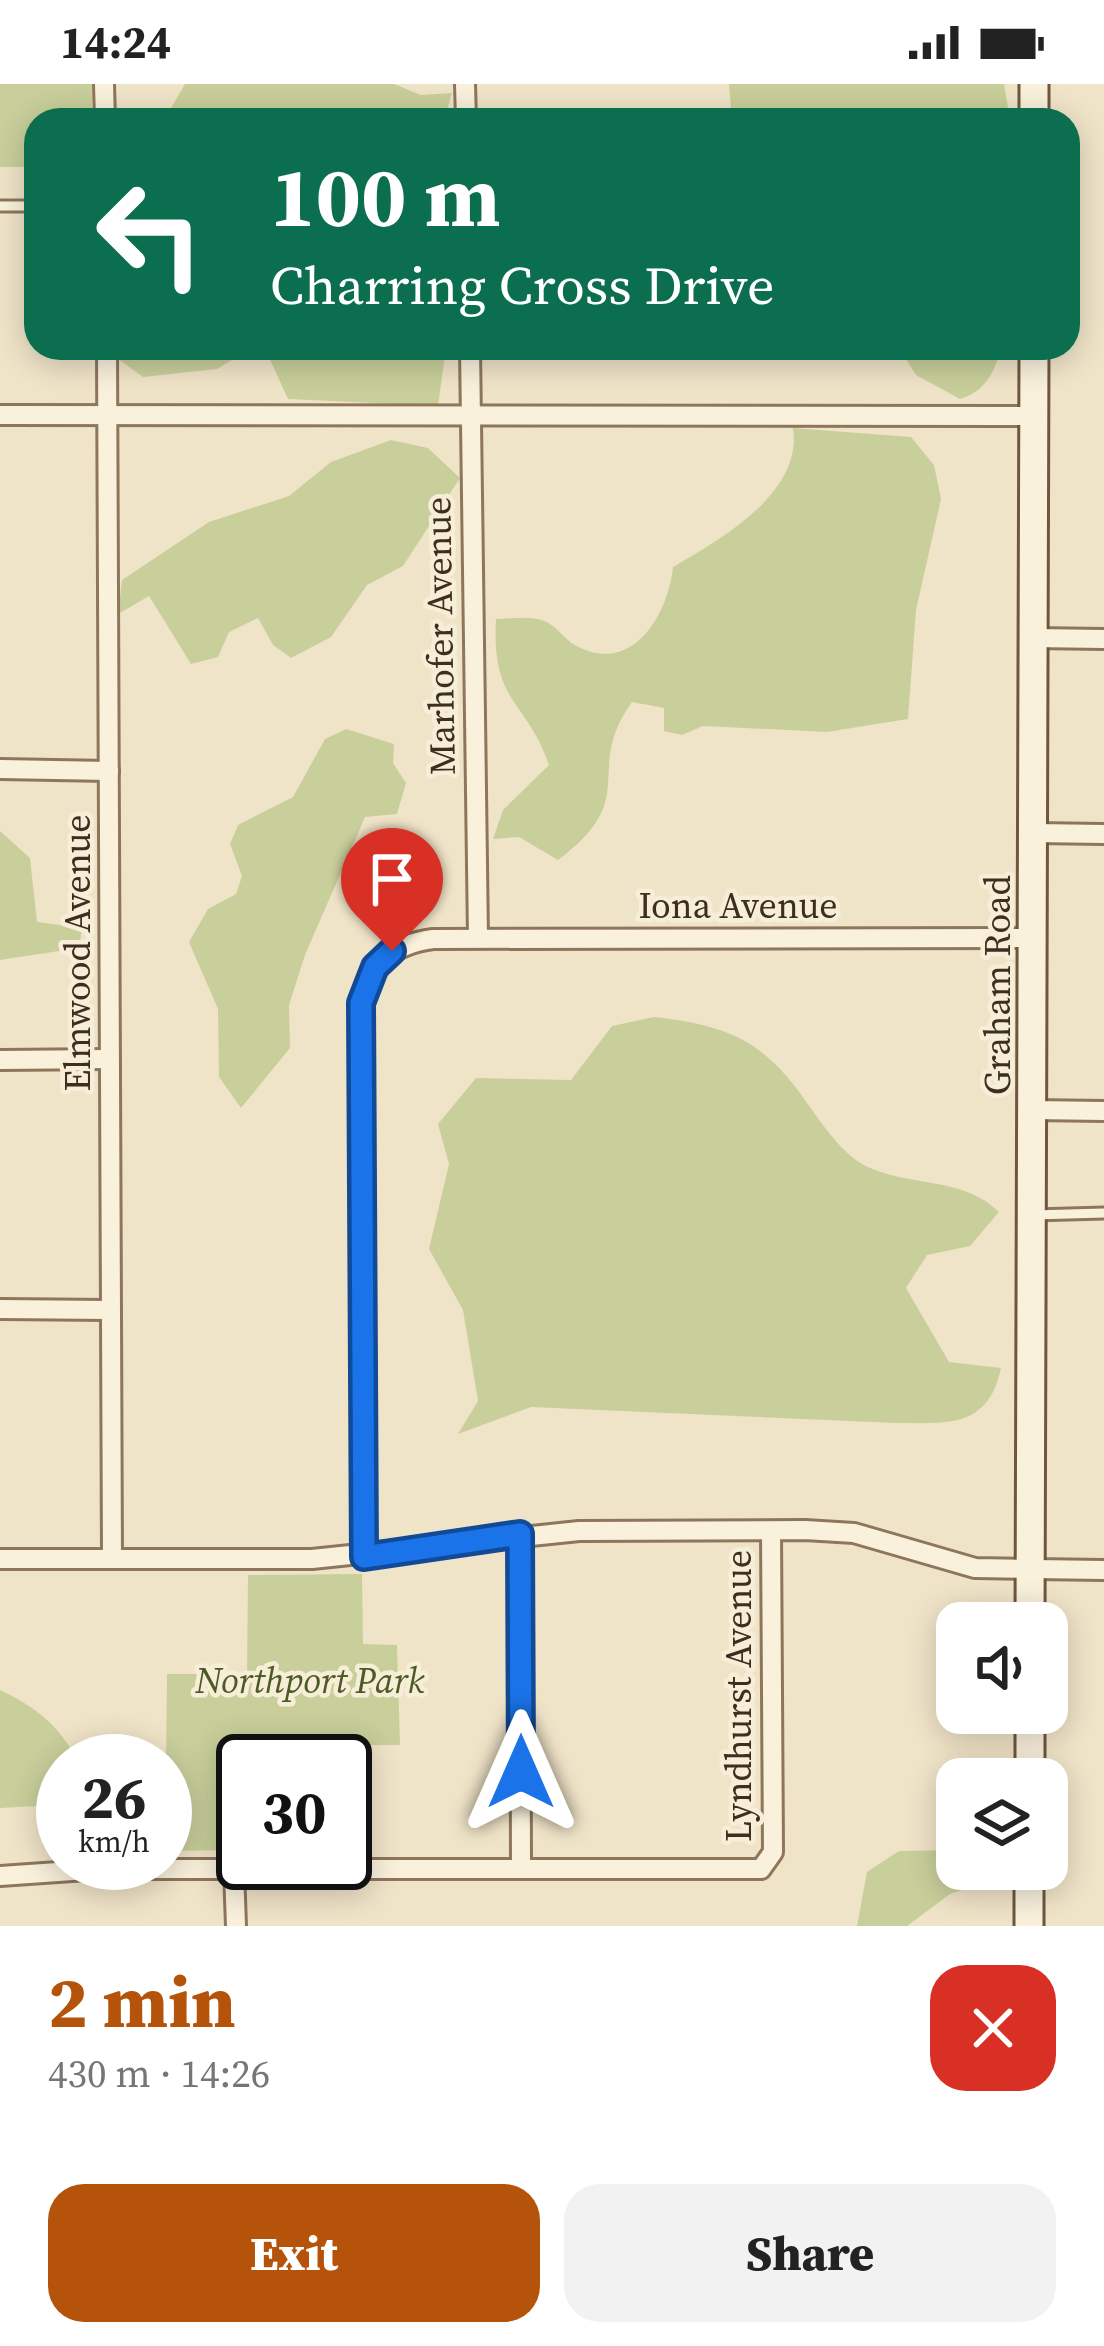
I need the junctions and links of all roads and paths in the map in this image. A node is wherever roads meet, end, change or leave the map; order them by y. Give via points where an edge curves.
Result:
1 (107, 360) edge
2 (470, 360) edge
3 (1034, 360) edge
4 (470, 414) junction
5 (107, 415) junction
6 (0, 416) edge
7 (1034, 416) junction
8 (1034, 638) junction
9 (1104, 639) edge
10 (0, 769) edge
11 (109, 771) junction
12 (1034, 833) junction
13 (1104, 834) edge
14 (478, 938) junction
15 (1033, 938) junction
16 (109, 1059) junction
17 (0, 1060) edge
18 (1032, 1110) junction
19 (1104, 1111) edge
20 (1104, 1213) edge
21 (1033, 1215) junction
22 (0, 1309) edge
23 (108, 1310) junction
24 (771, 1531) junction
25 (520, 1534) junction
26 (364, 1557) junction
27 (112, 1558) junction
28 (0, 1559) edge
29 (1030, 1569) junction
30 (1104, 1570) edge
31 (1030, 1602) edge
32 (521, 1867) junction
33 (372, 1869) edge
34 (216, 1870) edge
35 (0, 1876) edge
36 (235, 1890) edge
37 (1029, 1890) edge
38 (236, 1926) edge
39 (1029, 1926) edge

1 - 5 street, Elmwood Avenue
2 - 4 street, Marhofer Avenue
3 - 7 main road, Graham Road
4 - 5 street
4 - 7 street
4 - 14 street, Marhofer Avenue
5 - 6 street
5 - 11 street, Elmwood Avenue
7 - 8 main road, Graham Road
8 - 9 street
8 - 12 main road, Graham Road
10 - 11 street
11 - 16 street, Elmwood Avenue
12 - 13 street
12 - 15 main road, Graham Road
14 - 15 street, Iona Avenue
14 - 26 street via 410,942 392,951 375,967 361,1003
15 - 18 main road, Graham Road
16 - 17 street
16 - 23 street, Elmwood Avenue
18 - 19 street
18 - 21 main road, Graham Road
20 - 21 lane
21 - 29 main road, Graham Road
22 - 23 street
23 - 27 street, Elmwood Avenue
24 - 25 street
24 - 29 street via 854,1533 950,1564
24 - 32 street, Lyndhurst Avenue via 770,1862 754,1870
25 - 26 street
25 - 32 street
26 - 27 street
27 - 28 street
29 - 30 street
29 - 31 main road, Graham Road
32 - 33 street
34 - 35 street
36 - 38 street
37 - 39 main road

